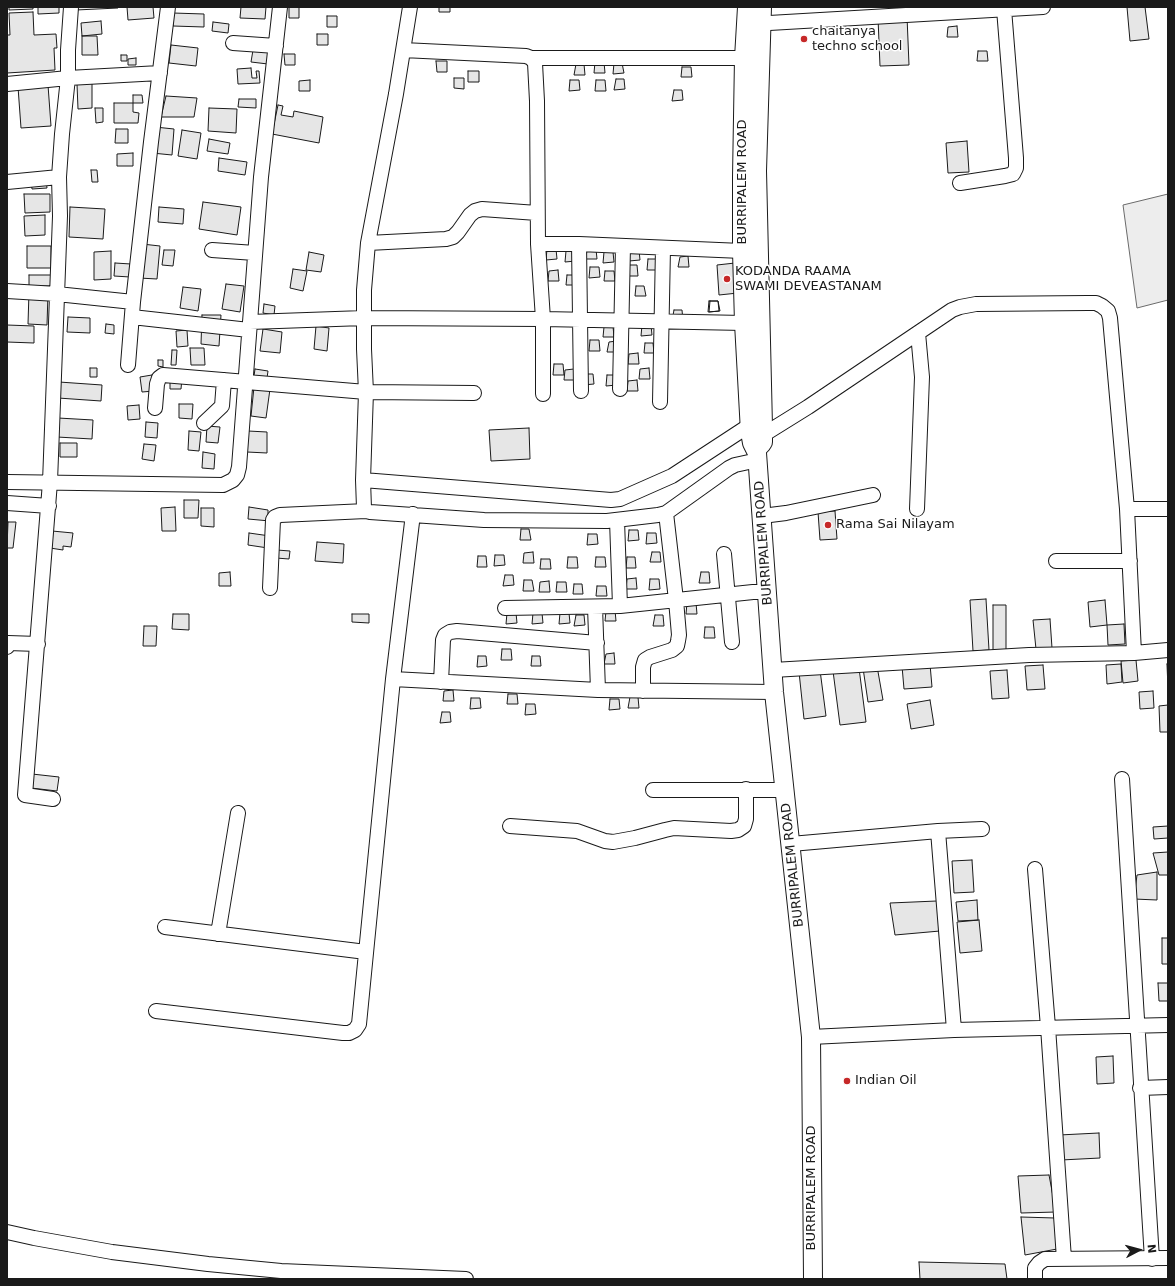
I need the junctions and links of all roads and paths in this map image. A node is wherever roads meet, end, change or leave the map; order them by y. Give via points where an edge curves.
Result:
1 (71, 7) edge
2 (168, 7) edge
3 (280, 7) edge
4 (410, 7) edge
5 (1043, 7) edge
6 (1004, 9) junction
7 (754, 15) edge
8 (233, 43) dead end
9 (276, 46) junction
10 (403, 50) junction
11 (531, 58) junction
12 (744, 58) junction
13 (160, 73) junction
14 (68, 78) junction
15 (7, 84) edge
16 (59, 176) junction
17 (7, 182) edge
18 (960, 182) dead end
19 (538, 213) junction
20 (368, 243) junction
21 (538, 244) junction
22 (579, 244) junction
23 (623, 246) junction
24 (663, 248) junction
25 (212, 250) dead end
26 (742, 251) junction
27 (255, 253) junction
28 (7, 291) edge
29 (57, 294) junction
30 (133, 302) junction
31 (132, 317) junction
32 (364, 318) junction
33 (542, 319) junction
34 (581, 319) junction
35 (621, 320) junction
36 (661, 321) junction
37 (744, 323) junction
38 (249, 326) junction
39 (918, 333) junction
40 (128, 365) dead end
41 (224, 380) junction
42 (246, 381) junction
43 (620, 389) dead end
44 (581, 391) dead end
45 (366, 392) junction
46 (474, 393) dead end
47 (544, 394) dead end
48 (660, 402) dead end
49 (155, 408) dead end
50 (204, 423) dead end
51 (756, 430) junction
52 (757, 456) junction
53 (363, 480) junction
54 (7, 482) edge
55 (50, 482) junction
56 (873, 495) dead end
57 (7, 503) edge
58 (49, 506) junction
59 (1168, 508) edge
60 (917, 509) dead end
61 (1128, 509) junction
62 (366, 511) junction
63 (666, 513) junction
64 (413, 514) junction
65 (762, 516) junction
66 (616, 520) junction
67 (724, 554) dead end
68 (1056, 561) dead end
69 (1130, 561) junction
70 (270, 588) dead end
71 (760, 592) junction
72 (733, 594) junction
73 (676, 600) junction
74 (620, 606) junction
75 (595, 607) junction
76 (505, 608) dead end
77 (732, 642) dead end
78 (596, 643) junction
79 (38, 644) junction
80 (7, 647) edge
81 (1168, 650) edge
82 (1134, 653) junction
83 (773, 670) junction
84 (393, 680) junction
85 (441, 682) junction
86 (598, 690) junction
87 (643, 691) junction
88 (774, 692) junction
89 (1122, 779) dead end
90 (653, 790) dead end
91 (746, 790) junction
92 (780, 790) junction
93 (53, 799) dead end
94 (238, 813) dead end
95 (510, 826) dead end
96 (982, 829) dead end
97 (938, 831) junction
98 (791, 844) junction
99 (1035, 869) dead end
100 (165, 927) dead end
101 (218, 934) junction
102 (366, 952) junction
103 (156, 1011) dead end
104 (1136, 1025) junction
105 (1168, 1025) edge
106 (1048, 1027) junction
107 (954, 1030) junction
108 (811, 1037) junction
109 (1168, 1087) edge
110 (1140, 1088) junction
111 (7, 1232) edge
112 (1168, 1258) edge
113 (1064, 1259) junction
114 (1152, 1259) junction
115 (281, 1275) edge
116 (466, 1279) edge
117 (813, 1279) edge
118 (1035, 1279) edge

1 - 14 street
2 - 13 street
3 - 9 street
4 - 10 street
5 - 6 street
6 - 7 street
6 - 18 street via 1016,168 1013,174 1006,176
7 - 12 main road, BURRIPALEM ROAD
7 - 51 main road, BURRIPALEM ROAD via 757,171
8 - 9 street
9 - 27 street
10 - 11 street
10 - 20 street
11 - 12 street
11 - 19 street via 536,71
12 - 26 main road, BURRIPALEM ROAD
13 - 14 street
13 - 30 street
14 - 15 street
14 - 16 street
16 - 17 street
16 - 29 street
19 - 20 street via 482,209 470,214 453,237
19 - 21 street
20 - 32 street
21 - 22 street
21 - 33 street
22 - 23 street
22 - 34 street
23 - 24 street
23 - 35 street
24 - 26 street
24 - 36 street
25 - 27 street
26 - 37 main road, BURRIPALEM ROAD
27 - 38 street
28 - 29 street
29 - 30 street
29 - 55 street
30 - 31 street
31 - 38 street
31 - 40 street
32 - 33 street
32 - 38 street
32 - 45 street
33 - 34 street
33 - 47 street
34 - 35 street
34 - 44 street
35 - 36 street
35 - 43 street
36 - 37 street
36 - 48 street
37 - 51 main road, BURRIPALEM ROAD
38 - 42 street
39 - 51 street via 808,407
39 - 60 street via 922,377
39 - 61 street via 952,310 968,305 1088,303 1102,306 1108,311
41 - 42 street
41 - 49 street via 163,375 156,384
41 - 50 street via 222,406
42 - 45 street
42 - 55 street via 239,467 237,475 228,483 223,485
45 - 46 street
45 - 53 street
51 - 52 main road, BURRIPALEM ROAD via 752,442
51 - 53 street via 672,476 620,500
52 - 63 street via 729,468
52 - 65 main road, BURRIPALEM ROAD
53 - 62 street via 363,504
54 - 55 street
55 - 58 street
56 - 65 street
57 - 58 street
58 - 79 street
59 - 61 street
61 - 69 street
62 - 64 street
62 - 70 street via 275,517
63 - 66 street
63 - 73 street
64 - 66 street via 484,520
64 - 84 street
65 - 71 main road, BURRIPALEM ROAD
66 - 74 street
67 - 72 street
68 - 69 street
69 - 82 street
71 - 72 street
71 - 83 main road, BURRIPALEM ROAD
72 - 73 street
72 - 77 street
73 - 74 street
73 - 87 street via 678,641 672,650 645,660
74 - 75 street
75 - 76 street
75 - 78 street
78 - 85 street via 450,632 443,640
78 - 86 street
79 - 80 street via 8,643
79 - 93 street via 25,795
81 - 82 street
82 - 83 street via 1029,655
83 - 88 main road, BURRIPALEM ROAD
84 - 85 street
84 - 102 street
85 - 86 street
86 - 87 street
87 - 88 street
88 - 92 main road, BURRIPALEM ROAD
89 - 104 street
90 - 91 street
91 - 92 street
91 - 95 street via 746,819 744,826 738,830 674,828 635,838 605,842 578,831
92 - 98 main road, BURRIPALEM ROAD
94 - 101 street
96 - 97 street
97 - 98 street
97 - 107 street
98 - 108 main road, BURRIPALEM ROAD
99 - 106 street
100 - 101 street
101 - 102 street
102 - 103 street via 359,1024 349,1033
104 - 105 street
104 - 106 street
104 - 110 street
106 - 107 street
106 - 113 street
107 - 108 street
108 - 117 main road, BURRIPALEM ROAD
109 - 110 street
110 - 114 street
111 - 115 street via 112,1252
112 - 114 street
113 - 114 street
113 - 118 street via 1045,1259 1039,1262
115 - 116 street

